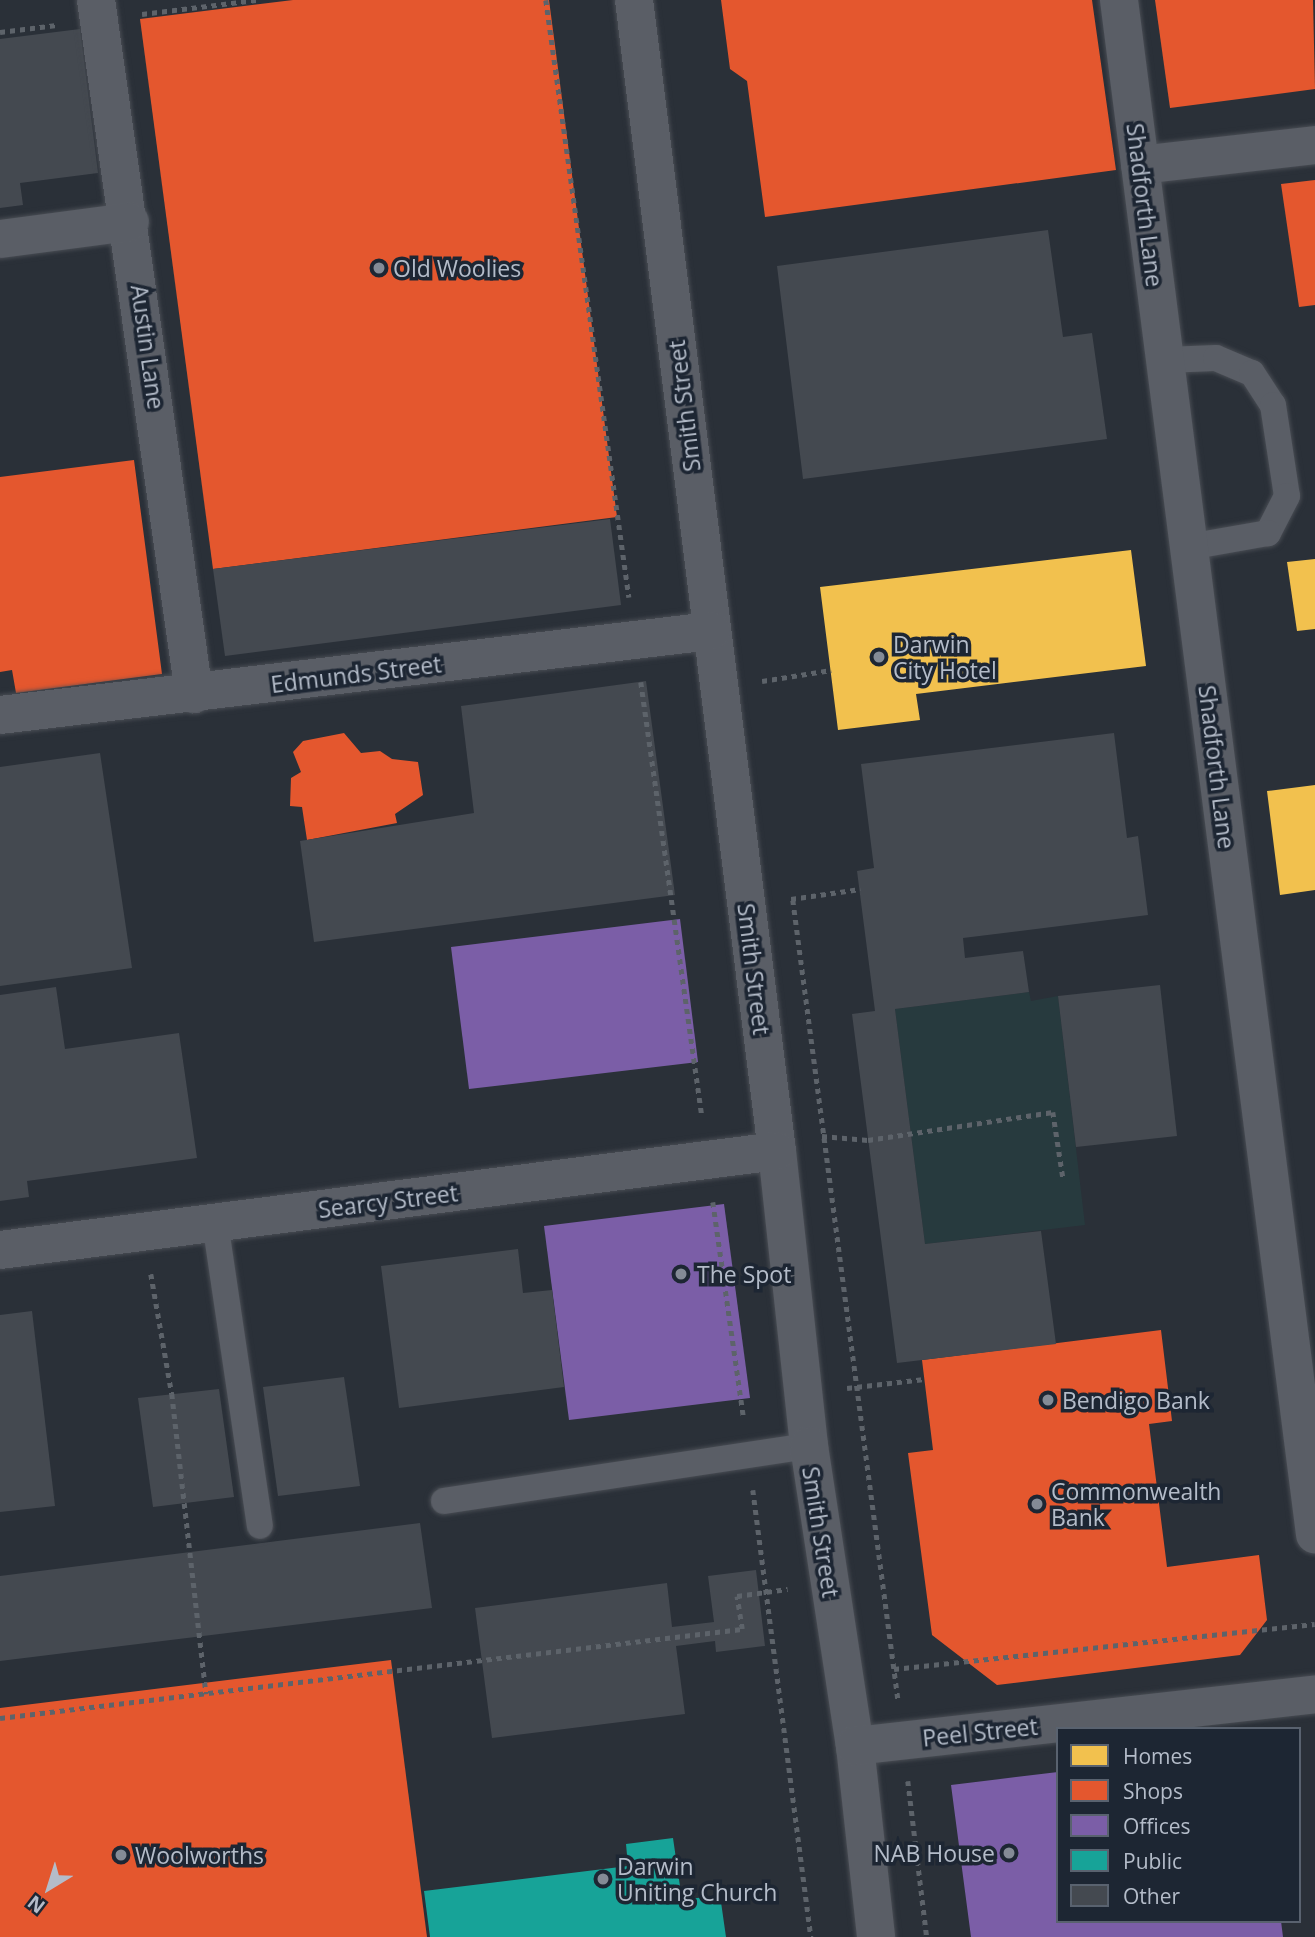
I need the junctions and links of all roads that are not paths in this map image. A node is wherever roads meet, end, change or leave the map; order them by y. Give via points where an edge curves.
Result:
1 (96, 0) edge
2 (634, 0) edge
3 (1119, 0) edge
4 (1315, 145) edge
5 (1140, 165) junction
6 (130, 222) junction
7 (0, 239) edge
8 (1165, 360) junction
9 (1189, 547) junction
10 (711, 631) junction
11 (194, 694) junction
12 (0, 715) edge
13 (777, 1152) junction
14 (215, 1222) junction
15 (0, 1250) edge
16 (809, 1446) junction
17 (444, 1501) dead end
18 (260, 1525) dead end
19 (1315, 1535) edge
20 (1315, 1694) edge
21 (855, 1746) junction
22 (876, 1937) edge

1 - 6 street, Austin Lane
2 - 10 street, Smith Street
3 - 5 street, Shadforth Lane
4 - 5 street
5 - 8 street, Shadforth Lane
6 - 7 street
6 - 11 street, Austin Lane
8 - 9 street, Shadforth Lane
8 - 9 lane via 1216,358 1252,373 1273,405 1287,496 1268,533
9 - 19 street, Shadforth Lane
10 - 11 street, Edmunds Street
10 - 13 street, Smith Street
11 - 12 street, Edmunds Street
13 - 14 street, Searcy Street
13 - 16 street, Smith Street
14 - 15 street, Searcy Street
14 - 18 lane
16 - 17 lane
16 - 21 street, Smith Street
20 - 21 street, Peel Street
21 - 22 street, Smith Street

